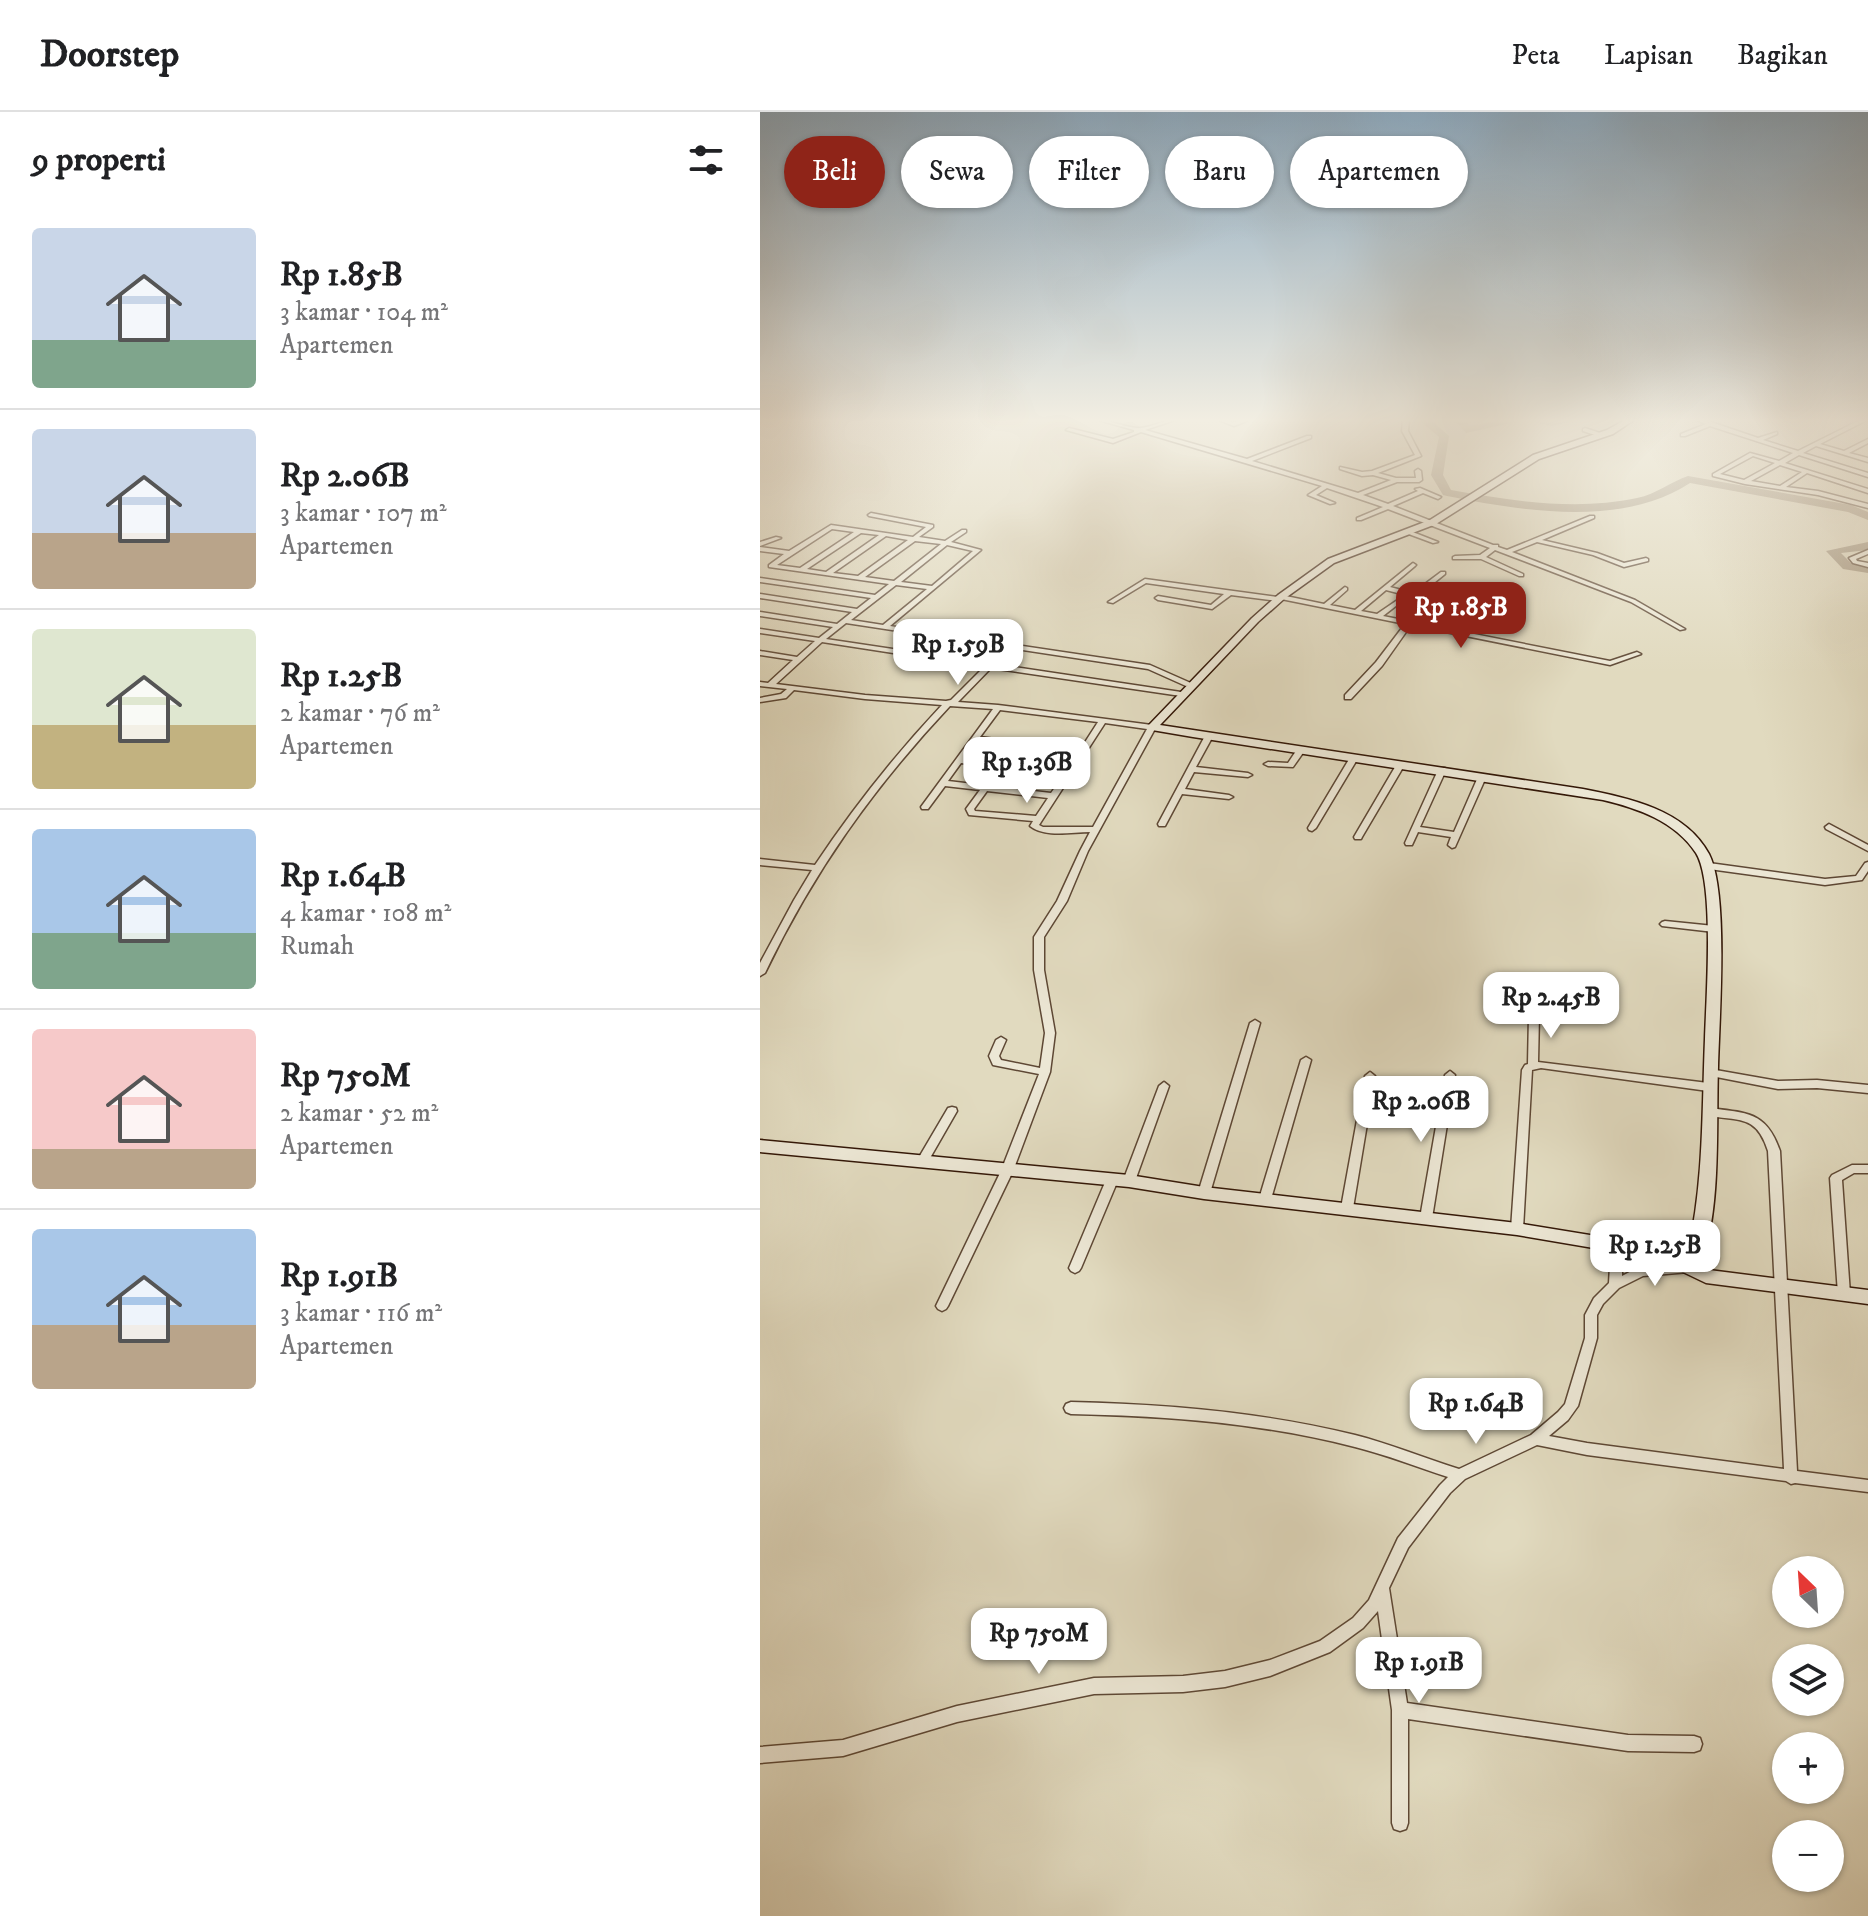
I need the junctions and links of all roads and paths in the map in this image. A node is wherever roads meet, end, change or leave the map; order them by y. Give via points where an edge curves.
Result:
1 (1382, 504) edge
2 (1391, 504) edge
3 (1464, 504) edge
4 (1387, 506) junction
5 (871, 515) dead end
6 (1592, 517) dead end
7 (1359, 519) dead end
8 (1433, 522) junction
9 (861, 530) junction
10 (964, 531) dead end
11 (1408, 532) junction
12 (885, 534) junction
13 (778, 538) dead end
14 (914, 538) junction
15 (1539, 541) junction
16 (1435, 542) dead end
17 (946, 543) junction
18 (1496, 546) junction
19 (760, 547) edge
20 (1510, 551) junction
21 (1868, 552) edge
22 (790, 553) junction
23 (1482, 557) junction
24 (1455, 558) dead end
25 (1646, 560) dead end
26 (760, 564) edge
27 (1413, 565) dead end
28 (1868, 565) edge
29 (771, 566) junction
30 (801, 570) junction
31 (760, 573) edge
32 (828, 573) junction
33 (1443, 573) dead end
34 (1521, 575) dead end
35 (859, 578) junction
36 (760, 580) edge
37 (895, 583) junction
38 (1176, 585) junction
39 (1466, 585) dead end
40 (933, 588) junction
41 (1384, 588) junction
42 (1345, 589) dead end
43 (1229, 593) junction
44 (760, 596) edge
45 (1414, 596) junction
46 (877, 597) junction
47 (1280, 598) junction
48 (1399, 601) dead end
49 (1111, 602) dead end
50 (1325, 606) junction
51 (858, 611) junction
52 (1355, 613) junction
53 (760, 614) edge
54 (1377, 617) junction
55 (1409, 623) junction
56 (841, 624) junction
57 (886, 626) junction
58 (1682, 629) dead end
59 (760, 631) edge
60 (950, 637) junction
61 (820, 640) junction
62 (1055, 652) junction
63 (760, 653) edge
64 (1637, 654) dead end
65 (928, 655) junction
66 (799, 659) junction
67 (990, 665) junction
68 (1036, 671) junction
69 (760, 684) edge
70 (1189, 684) junction
71 (770, 685) junction
72 (793, 688) junction
73 (1181, 694) junction
74 (1348, 697) dead end
75 (760, 700) edge
76 (951, 702) junction
77 (998, 707) junction
78 (1103, 721) junction
79 (1152, 727) junction
80 (1209, 736) junction
81 (974, 738) junction
82 (1301, 750) junction
83 (1083, 753) junction
84 (1354, 758) junction
85 (958, 760) junction
86 (1268, 764) dead end
87 (1401, 764) junction
88 (1193, 769) junction
89 (1442, 770) junction
90 (1067, 774) junction
91 (1248, 775) dead end
92 (1482, 777) junction
93 (942, 783) junction
94 (985, 788) junction
95 (1180, 791) junction
96 (1052, 796) junction
97 (1229, 797) dead end
98 (925, 807) dead end
99 (1038, 819) junction
100 (1162, 824) dead end
101 (1829, 827) dead end
102 (1312, 828) dead end
103 (1096, 829) junction
104 (1416, 829) junction
105 (1457, 835) junction
106 (1358, 837) dead end
107 (1409, 843) dead end
108 (1452, 845) dead end
109 (1868, 848) edge
110 (760, 862) edge
111 (1709, 866) junction
112 (1867, 867) edge
113 (816, 868) junction
114 (1665, 924) dead end
115 (1714, 929) junction
116 (760, 973) edge
117 (1534, 1015) dead end
118 (1255, 1023) dead end
119 (1001, 1040) dead end
120 (1306, 1060) dead end
121 (1533, 1065) junction
122 (1045, 1072) junction
123 (1450, 1075) dead end
124 (1370, 1076) dead end
125 (1709, 1080) junction
126 (1164, 1086) dead end
127 (1868, 1089) edge
128 (952, 1111) dead end
129 (1709, 1112) junction
130 (760, 1146) edge
131 (922, 1162) junction
132 (1868, 1169) edge
133 (1007, 1171) junction
134 (1112, 1180) junction
135 (1129, 1181) junction
136 (1204, 1193) junction
137 (1265, 1199) junction
138 (1347, 1208) junction
139 (1426, 1218) junction
140 (1517, 1229) junction
141 (1606, 1242) junction
142 (1692, 1263) junction
143 (1075, 1268) dead end
144 (1615, 1285) junction
145 (1783, 1287) junction
146 (1844, 1294) junction
147 (1868, 1297) edge
148 (942, 1306) dead end
149 (1071, 1408) dead end
150 (1536, 1439) junction
151 (1460, 1475) junction
152 (1791, 1478) junction
153 (1868, 1486) edge
154 (1383, 1591) junction
155 (1400, 1710) junction
156 (1694, 1744) dead end
157 (760, 1755) edge
158 (1400, 1823) dead end

1 - 4 street
2 - 4 street
3 - 8 street
4 - 7 street
4 - 8 street
5 - 14 street via 931,525
6 - 15 street
8 - 11 street
8 - 18 street
9 - 12 street
9 - 22 street via 828,527
9 - 30 street
10 - 17 street
11 - 16 street
11 - 47 street via 1331,561
12 - 14 street
12 - 32 street
13 - 19 street
14 - 17 street
14 - 35 street
15 - 20 street
15 - 25 street via 1624,565
17 - 37 street
17 - 40 street via 978,550
18 - 20 street
18 - 23 street
19 - 22 street
20 - 58 street via 1633,601
21 - 28 street via 1852,558
22 - 29 street
23 - 24 street
23 - 34 street
26 - 29 street
27 - 41 street
29 - 30 street
29 - 31 street
30 - 32 street
32 - 35 street
33 - 45 street
35 - 37 street
36 - 46 street
37 - 40 street
37 - 46 street
38 - 43 street
38 - 43 street via 1158,598 1212,607
38 - 49 street via 1145,581
39 - 45 street via 1444,603
40 - 57 street
41 - 45 street
41 - 52 street
42 - 50 street
43 - 47 street
44 - 51 street
46 - 51 street
47 - 50 street
47 - 70 street
48 - 54 street
50 - 52 street
51 - 56 street
52 - 54 street
53 - 56 street
54 - 55 street
55 - 64 street via 1610,663
55 - 74 street
56 - 57 street
56 - 61 street
57 - 60 street
59 - 61 street
60 - 62 street
60 - 65 street
61 - 65 street
61 - 66 street
62 - 68 street
62 - 70 street via 1154,668
63 - 66 street
65 - 67 street
66 - 71 street
67 - 68 street
67 - 76 street
68 - 73 street
69 - 71 street
70 - 73 street
71 - 72 street
72 - 75 street via 783,696
72 - 76 street
73 - 79 street
76 - 77 street
76 - 113 street via 886,775
77 - 78 street
77 - 81 street
78 - 79 street
78 - 83 street
79 - 80 street
79 - 103 street
80 - 82 street
80 - 88 street
81 - 83 street
81 - 85 street
82 - 84 street
82 - 86 street via 1290,765
83 - 90 street
84 - 87 street
84 - 102 street
85 - 90 street
85 - 93 street
87 - 89 street
87 - 106 street
88 - 91 street
88 - 95 street
89 - 92 street
89 - 104 street
90 - 96 street
92 - 105 street
92 - 111 street via 1643,807 1686,836
93 - 94 street
93 - 98 street
94 - 96 street
94 - 99 street via 972,813
95 - 97 street
95 - 100 street
96 - 99 street
99 - 103 street via 1037,829
101 - 109 street
103 - 122 street via 1039,937 1050,1033
104 - 105 street
104 - 107 street
105 - 108 street
110 - 113 street
111 - 112 street via 1825,882 1859,878
111 - 115 street
113 - 116 street
114 - 115 street
115 - 125 street
117 - 121 street
118 - 136 street
119 - 122 street via 994,1056 997,1063
120 - 137 street
121 - 125 street
121 - 140 street via 1527,1070
122 - 133 street
123 - 139 street
124 - 138 street
125 - 127 street
125 - 129 street
126 - 135 street
128 - 131 street
129 - 142 street via 1703,1203
129 - 145 street via 1750,1118 1770,1135
130 - 131 street
131 - 133 street
132 - 146 street via 1846,1170 1836,1178
133 - 134 street
133 - 148 street
134 - 135 street
134 - 143 street
135 - 136 street
136 - 137 street
137 - 138 street
138 - 139 street
139 - 140 street
140 - 141 street
141 - 142 street
141 - 144 street via 1616,1266
142 - 144 street via 1641,1271
142 - 145 street via 1706,1276
144 - 150 street via 1591,1315 1591,1338 1571,1406
145 - 146 street
145 - 152 street
146 - 147 street
149 - 151 street via 1140,1409 1311,1432
150 - 151 street
150 - 152 street
151 - 154 street via 1411,1531
152 - 153 street
154 - 155 street
154 - 157 street via 1358,1623 1325,1647 1270,1668 1183,1684 1094,1686 1047,1694 843,1748
155 - 156 street via 1628,1743
155 - 158 street

